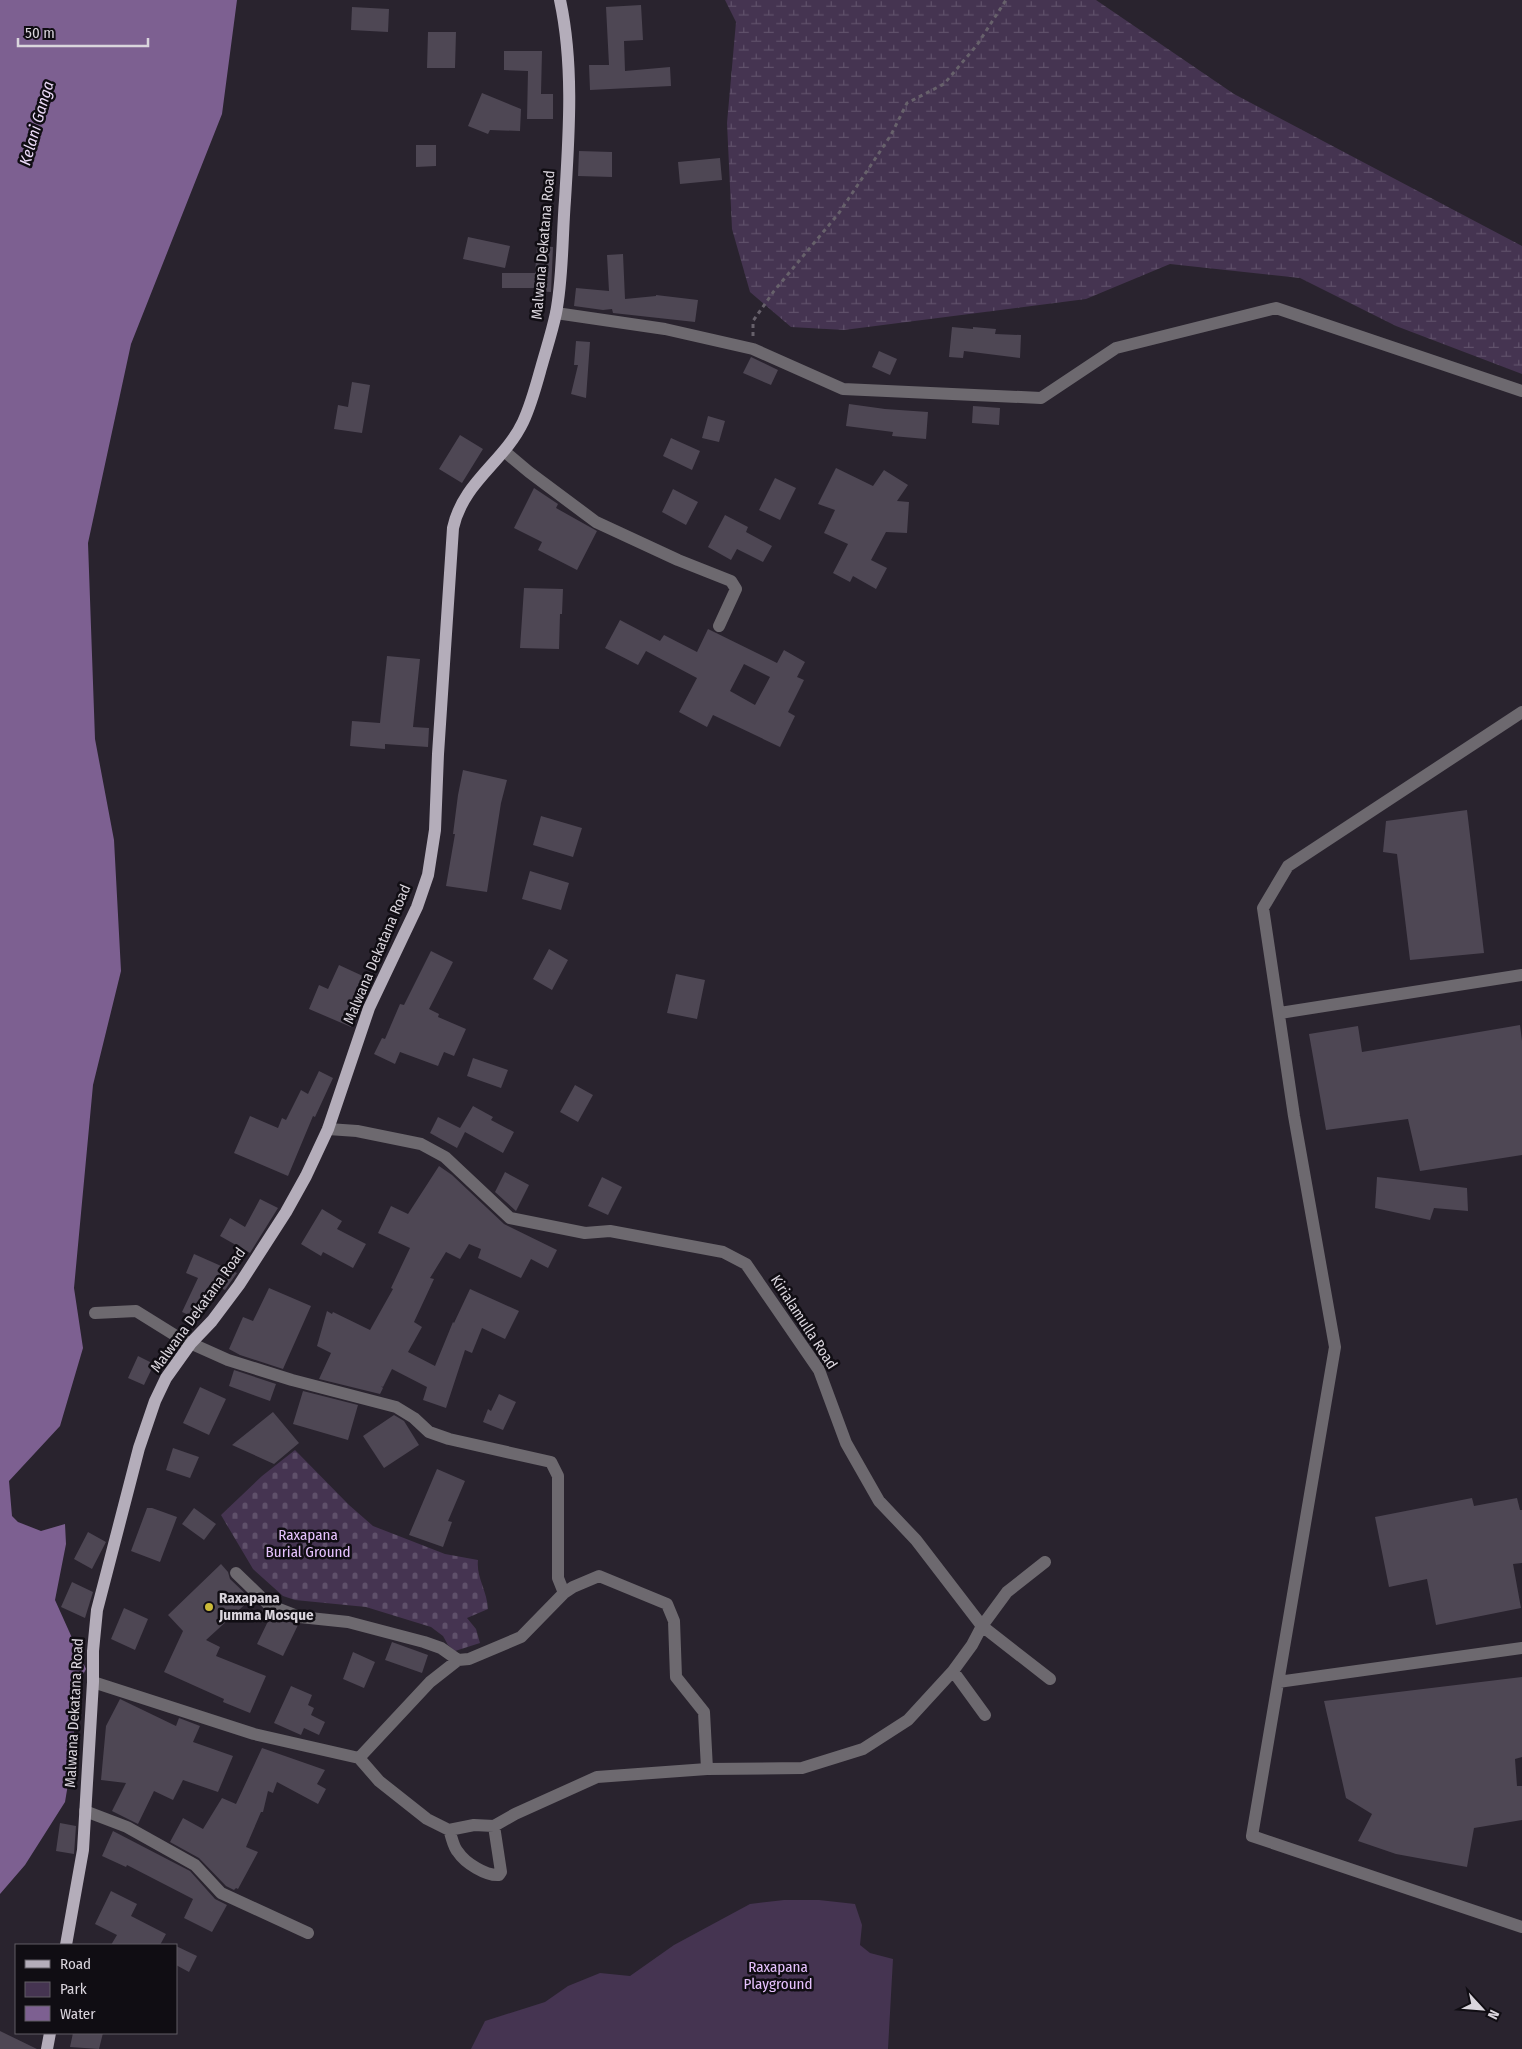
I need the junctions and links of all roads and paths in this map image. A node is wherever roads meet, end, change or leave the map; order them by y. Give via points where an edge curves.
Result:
1 (560, 0) edge
2 (1006, 0) edge
3 (556, 313) junction
4 (753, 349) junction
5 (1522, 391) edge
6 (504, 451) junction
7 (719, 626) dead end
8 (1522, 712) edge
9 (1522, 975) edge
10 (1280, 1013) junction
11 (328, 1129) junction
12 (95, 1313) dead end
13 (191, 1343) junction
14 (1045, 1562) dead end
15 (236, 1573) dead end
16 (564, 1593) junction
17 (982, 1626) junction
18 (1522, 1648) edge
19 (458, 1660) junction
20 (953, 1671) junction
21 (1050, 1679) dead end
22 (93, 1682) junction
23 (1278, 1682) junction
24 (985, 1715) dead end
25 (359, 1758) junction
26 (707, 1768) junction
27 (85, 1811) junction
28 (494, 1826) junction
29 (449, 1830) junction
30 (1522, 1926) edge
31 (308, 1933) dead end
32 (66, 1944) edge
33 (50, 2034) edge
34 (47, 2049) edge

1 - 3 main road, Malwana Dekatana Road via 568,58 568,146
2 - 4 path via 977,45 944,84 906,103 891,135 839,213 753,321
3 - 4 street via 665,329
3 - 6 main road, Malwana Dekatana Road via 523,423
4 - 5 street via 843,388 1041,398 1116,348 1276,308
6 - 7 street via 596,522 678,560 731,580 736,589
6 - 11 main road, Malwana Dekatana Road via 460,505 453,528 434,830 428,875 417,907 369,1008
8 - 10 street via 1288,866 1263,908
9 - 10 street
10 - 23 street via 1294,1116 1335,1347
11 - 13 main road, Malwana Dekatana Road via 281,1220 239,1285
11 - 17 street, Kirialamulla Road via 357,1131 422,1144 445,1158 510,1218 585,1233 610,1231 724,1252 746,1264 819,1370 846,1443 879,1501 916,1540
12 - 13 street via 136,1311
13 - 16 street via 228,1360 292,1380 396,1407 429,1432 449,1440 550,1462 558,1476 558,1578
13 - 22 main road, Malwana Dekatana Road via 166,1378 139,1448 97,1610
14 - 17 street via 1007,1592
15 - 19 street via 269,1605 300,1617 348,1622 424,1642 441,1648
16 - 19 street via 521,1636 469,1659
16 - 26 street via 599,1576 667,1604 674,1621 676,1677 704,1712
17 - 20 street
17 - 21 street, Kirialamulla Road
18 - 23 street
19 - 25 street via 430,1682
20 - 24 street
20 - 26 street via 908,1720 864,1749 802,1768
22 - 25 street via 254,1734
22 - 27 main road, Malwana Dekatana Road
23 - 30 street via 1252,1836
25 - 29 street via 386,1787 427,1819
26 - 28 street via 596,1777
27 - 31 street via 127,1828 195,1865 221,1893
27 - 32 main road, Malwana Dekatana Road via 83,1850
28 - 29 street via 474,1825
28 - 29 street via 501,1872 493,1876 457,1852
33 - 34 main road

